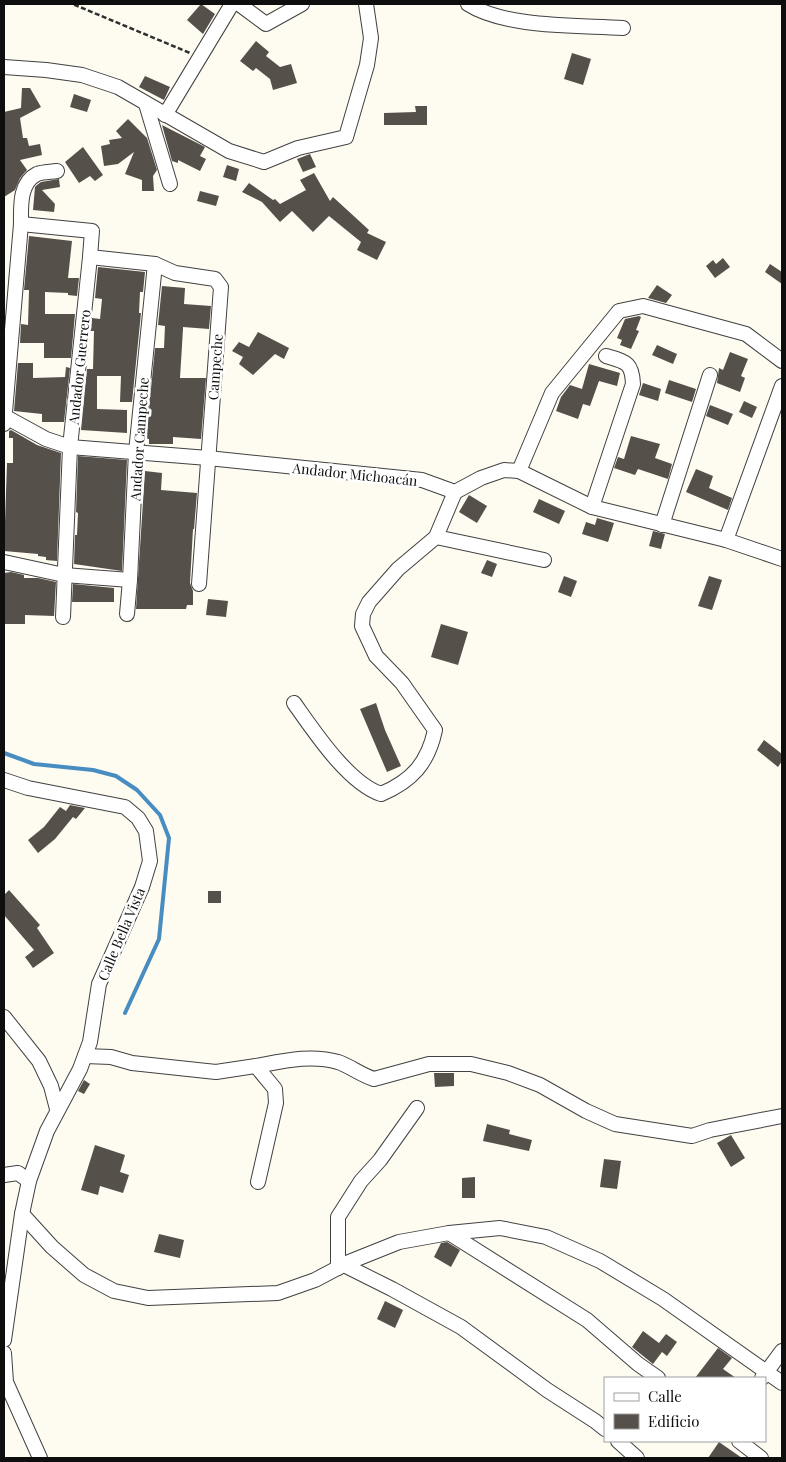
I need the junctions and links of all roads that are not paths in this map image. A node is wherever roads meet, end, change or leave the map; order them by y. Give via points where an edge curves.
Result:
1 (232, 4) edge
2 (239, 4) edge
3 (302, 4) edge
4 (366, 4) edge
5 (468, 4) edge
6 (623, 28) dead end
7 (4, 67) edge
8 (146, 104) junction
9 (165, 115) junction
10 (57, 171) dead end
11 (170, 184) dead end
12 (21, 224) junction
13 (90, 257) junction
14 (155, 264) junction
15 (606, 356) dead end
16 (782, 361) edge
17 (710, 375) dead end
18 (782, 386) edge
19 (4, 416) edge
20 (4, 425) edge
21 (70, 447) junction
22 (136, 452) junction
23 (208, 458) junction
24 (519, 471) junction
25 (455, 492) junction
26 (592, 507) junction
27 (662, 525) junction
28 (436, 537) junction
29 (726, 540) junction
30 (782, 559) edge
31 (544, 560) dead end
32 (4, 562) edge
33 (64, 575) junction
34 (130, 580) junction
35 (199, 584) dead end
36 (127, 614) dead end
37 (63, 617) dead end
38 (294, 702) dead end
39 (4, 780) edge
40 (4, 1017) edge
41 (85, 1056) junction
42 (256, 1066) junction
43 (417, 1108) dead end
44 (57, 1109) junction
45 (782, 1116) edge
46 (4, 1175) edge
47 (29, 1180) junction
48 (258, 1182) dead end
49 (22, 1214) junction
50 (449, 1233) junction
51 (341, 1266) junction
52 (4, 1340) edge
53 (782, 1351) edge
54 (4, 1353) edge
55 (764, 1375) edge
56 (657, 1377) edge
57 (782, 1383) edge
58 (604, 1428) edge
59 (619, 1442) edge
60 (740, 1442) edge
61 (40, 1458) edge
62 (637, 1458) edge
63 (761, 1458) edge

1 - 9 street
2 - 3 street via 266,24
4 - 9 street via 371,38 367,65 346,137 298,148 264,162 230,151
5 - 6 street via 480,12 527,22
7 - 8 street via 82,75 118,87
8 - 9 street
8 - 11 street
10 - 12 street via 37,174 27,184 20,199
12 - 13 street, Andador Guerrero via 92,231
12 - 19 street
13 - 14 street, Campeche
13 - 21 street, Andador Guerrero
14 - 22 street, Andador Campeche
14 - 23 street, Campeche via 175,272 215,279 221,287
15 - 26 street via 625,362 632,370 633,384
16 - 24 street via 746,334 643,306 619,311 552,393
17 - 27 street
18 - 29 street
19 - 20 street
19 - 21 street, Andador Michoacán
21 - 22 street, Andador Michoacán
21 - 33 street, Andador Guerrero
22 - 23 street, Andador Michoacán
22 - 34 street, Andador Campeche
23 - 25 street, Andador Michoacán via 422,480
23 - 35 street, Campeche
24 - 25 street via 504,470
24 - 26 street
25 - 28 street
26 - 27 street
27 - 29 street
28 - 31 street
28 - 38 street via 398,569 369,602 362,626 376,656 402,683 434,730 423,764 398,787 381,794 368,790 325,746
29 - 30 street
32 - 33 street
33 - 34 street
33 - 37 street, Andador Guerrero
34 - 36 street, Andador Campeche
39 - 41 street, Calle Bella Vista via 28,788 125,807 138,818 146,831 150,861 100,984
40 - 44 street via 39,1061
41 - 42 street via 216,1072
41 - 44 street, Calle Bella Vista
42 - 45 street via 301,1058 324,1059 374,1079 429,1064 471,1064 540,1085 615,1124 686,1136
42 - 48 street via 275,1089 276,1103
43 - 51 street via 361,1181 338,1217
44 - 47 street, Calle Bella Vista
46 - 47 street via 18,1173
47 - 49 street, Calle Bella Vista
49 - 51 street via 84,1275 114,1291 148,1298 278,1293 315,1280
49 - 52 street, Calle Bella Vista
50 - 51 street via 398,1242
50 - 55 street via 500,1228 546,1237 600,1261 663,1299
50 - 56 street via 587,1320
51 - 58 street via 392,1289 461,1328
53 - 55 street
54 - 61 street via 6,1382
55 - 57 street
59 - 62 street
60 - 63 street

